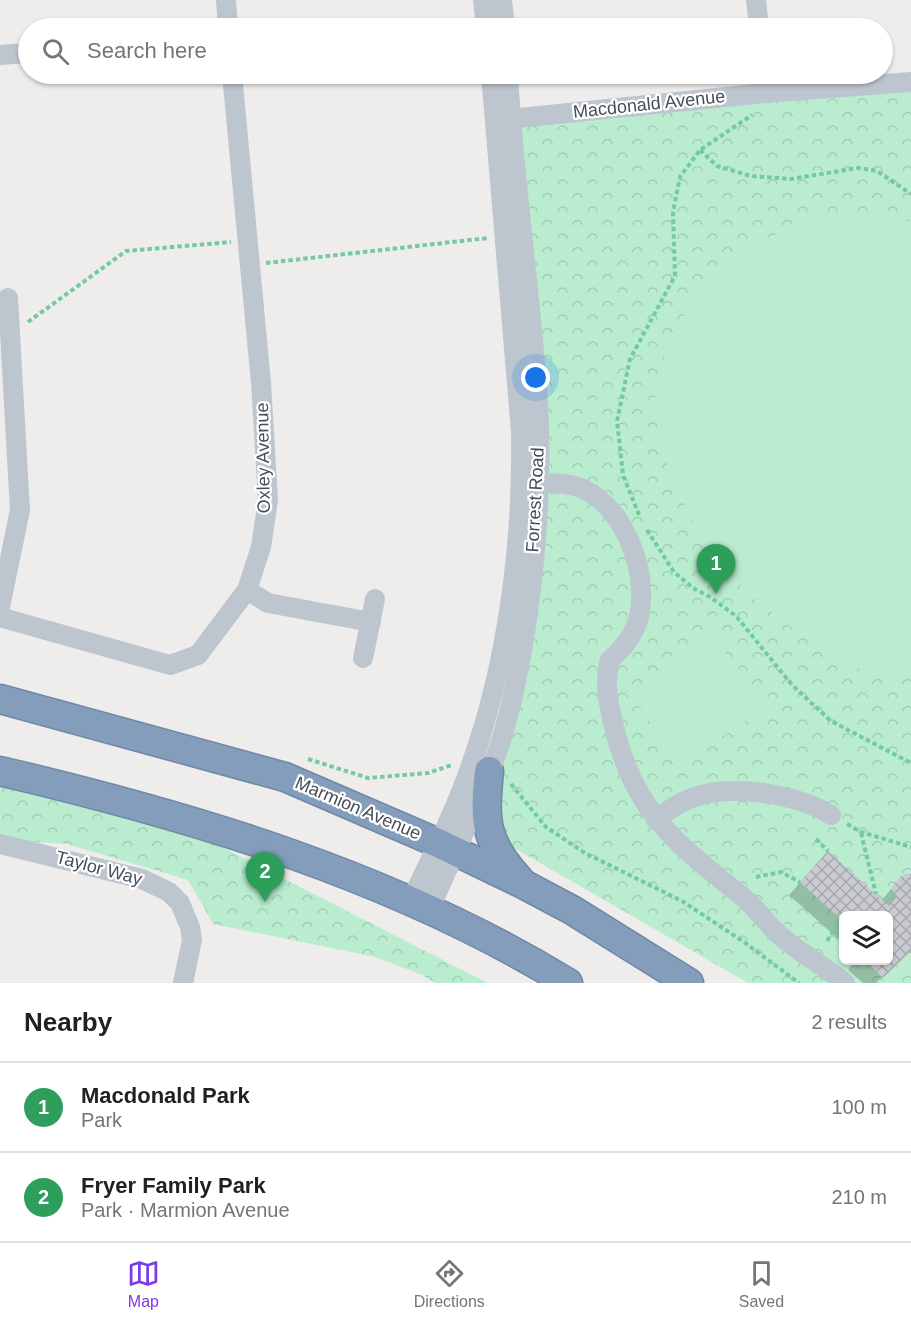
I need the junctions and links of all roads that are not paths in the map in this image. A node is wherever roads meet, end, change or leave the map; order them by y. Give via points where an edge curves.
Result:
1 (226, 0) edge
2 (483, 0) edge
3 (502, 0) edge
4 (756, 0) edge
5 (227, 18) edge
6 (485, 18) edge
7 (504, 18) edge
8 (758, 18) edge
9 (18, 54) edge
10 (0, 55) edge
11 (893, 82) edge
12 (911, 82) edge
13 (233, 84) edge
14 (494, 84) edge
15 (507, 84) edge
16 (757, 84) edge
17 (503, 119) junction
18 (8, 298) dead end
19 (530, 482) junction
20 (247, 591) junction
21 (375, 599) dead end
22 (0, 607) edge
23 (0, 617) edge
24 (371, 621) junction
25 (363, 658) dead end
26 (0, 699) edge
27 (480, 769) junction
28 (0, 771) edge
29 (831, 815) road end
30 (656, 820) junction
31 (0, 844) edge
32 (446, 847) junction
33 (523, 884) junction
34 (419, 907) junction
35 (183, 983) edge
36 (568, 983) edge
37 (689, 983) edge
38 (845, 983) edge

1 - 5 street
2 - 6 street
3 - 7 street
4 - 8 street
9 - 10 street
11 - 12 street, Macdonald Avenue
13 - 20 street, Oxley Avenue via 268,500 261,547
14 - 17 street, Forrest Road
15 - 17 street, Forrest Road
16 - 17 street, Macdonald Avenue
17 - 19 street, Forrest Road via 538,404
17 - 19 street, Forrest Road via 493,234 518,376
18 - 22 street via 20,510
19 - 27 street, Forrest Road via 536,534 524,631 505,726
19 - 30 street via 582,488 597,497 627,535 639,573 640,612 625,647 610,660 606,691 616,736 637,791
20 - 23 street, Oxley Avenue via 198,655 170,665
20 - 24 street via 268,603
21 - 24 street
24 - 25 street
26 - 32 highway, Marmion Avenue via 285,777
27 - 32 street, Forrest Road
27 - 33 highway via 487,830 498,852
28 - 34 highway via 203,825 313,862
29 - 30 street via 803,801 729,792 705,794 673,805
30 - 38 street via 684,850 745,899 775,930
31 - 35 street, Taylor Way via 142,879 169,892 180,903 192,940
32 - 33 highway, Marmion Avenue
32 - 34 street, Forrest Road
33 - 37 highway, Marmion Avenue
34 - 36 highway via 481,934

